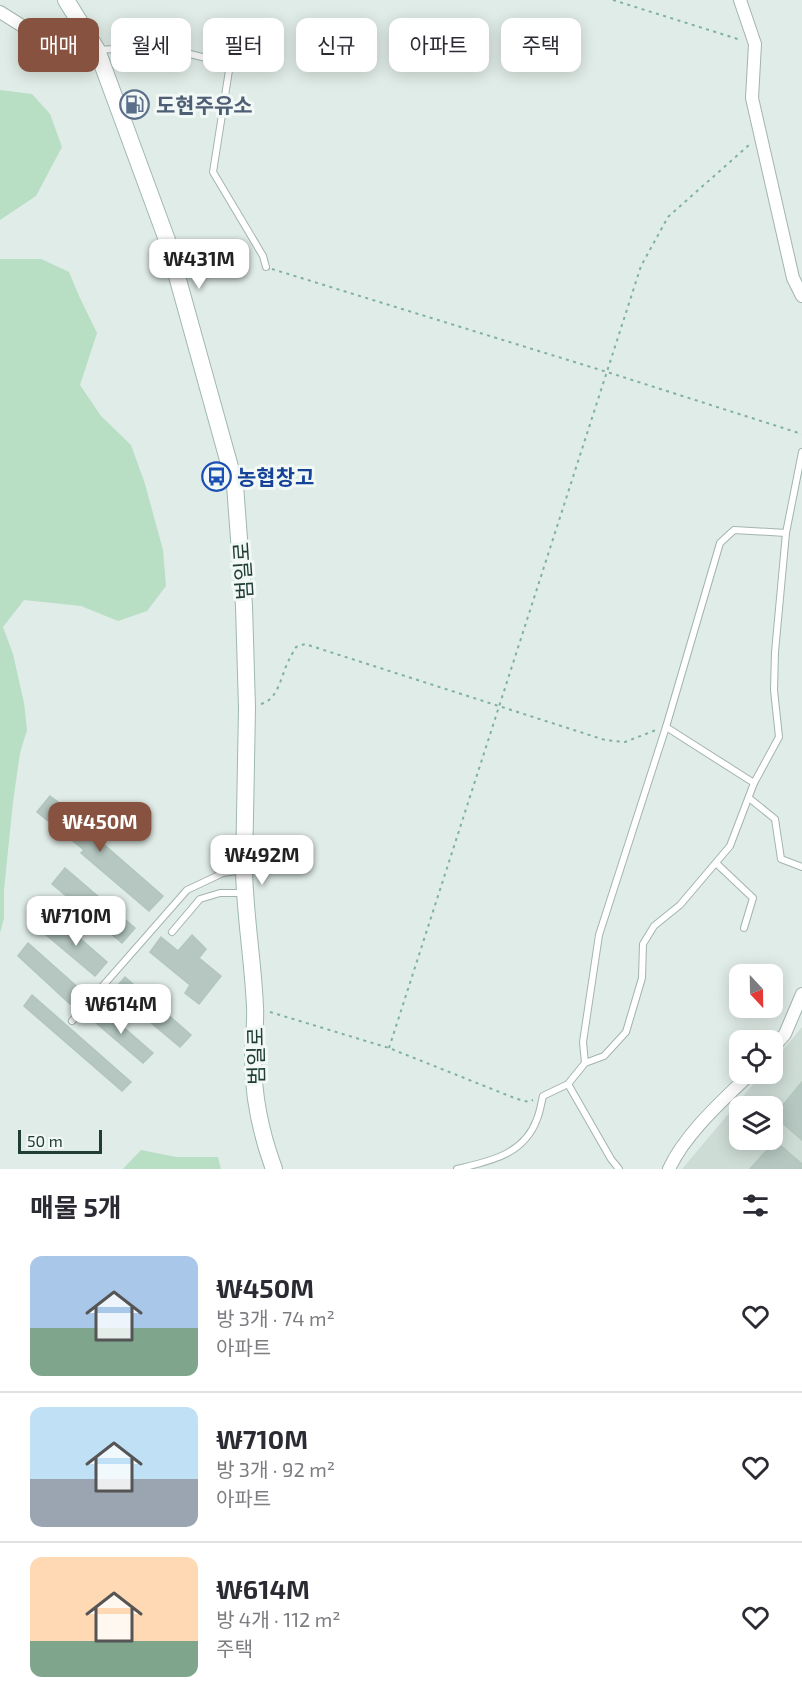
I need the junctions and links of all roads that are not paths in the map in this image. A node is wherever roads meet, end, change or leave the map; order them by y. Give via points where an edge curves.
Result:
1 (66, 0) edge
2 (740, 0) edge
3 (0, 12) edge
4 (77, 18) edge
5 (18, 23) edge
6 (99, 50) edge
7 (99, 55) edge
8 (266, 267) road end
9 (802, 296) edge
10 (802, 452) edge
11 (786, 533) junction
12 (666, 727) junction
13 (754, 783) junction
14 (749, 798) junction
15 (716, 863) junction
16 (802, 867) edge
17 (244, 870) junction
18 (245, 892) junction
19 (744, 928) dead end
20 (172, 932) dead end
21 (802, 994) edge
22 (72, 1021) dead end
23 (783, 1036) edge
24 (585, 1063) junction
25 (568, 1084) junction
26 (740, 1084) edge
27 (274, 1169) edge
28 (457, 1169) edge
29 (619, 1169) edge
30 (669, 1169) edge

1 - 4 street, 범일로
2 - 9 street via 755,44 752,98 793,278
3 - 5 street
6 - 8 lane via 182,52 230,64 213,172
7 - 17 street, 범일로 via 167,240 235,485 247,708
10 - 11 lane
11 - 12 lane via 734,530 720,543
11 - 13 lane via 774,690 779,737
12 - 13 lane
12 - 24 lane via 599,935 583,1042
13 - 14 lane
14 - 15 lane via 730,846
14 - 16 lane via 775,819 781,859
15 - 19 lane via 753,898
15 - 24 lane via 680,905 654,926 643,944 642,978 626,1032 604,1056
17 - 18 street, 범일로
17 - 22 lane via 223,873 187,890
18 - 20 lane via 200,898
18 - 27 street, 범일로 via 255,1008 256,1094
21 - 23 street
24 - 25 lane
25 - 28 lane via 543,1096 537,1121 513,1151
25 - 29 lane
26 - 30 street via 691,1136

